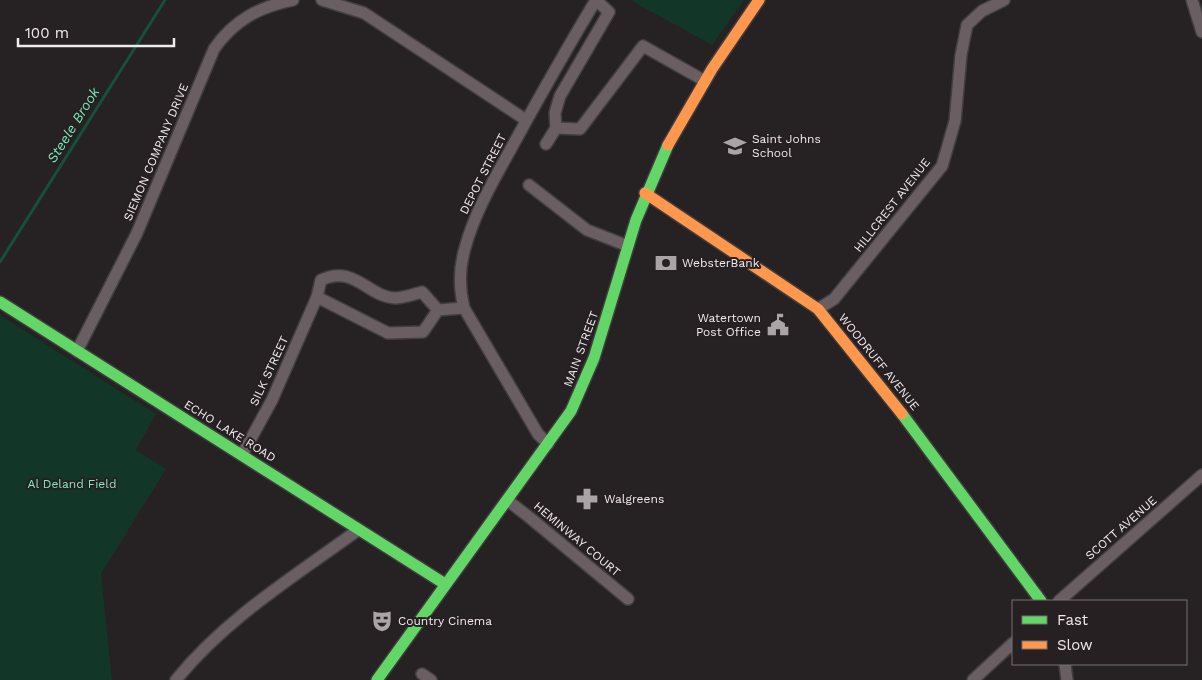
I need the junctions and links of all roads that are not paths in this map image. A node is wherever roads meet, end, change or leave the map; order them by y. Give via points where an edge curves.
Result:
1 (293, 0) edge
2 (322, 0) edge
3 (596, 0) edge
4 (759, 0) edge
5 (1004, 0) edge
6 (1192, 0) edge
7 (1202, 32) edge
8 (705, 81) junction
9 (526, 120) junction
10 (556, 128) junction
11 (546, 144) dead end
12 (529, 185) dead end
13 (645, 193) junction
14 (628, 246) junction
15 (317, 297) junction
16 (0, 302) edge
17 (464, 308) junction
18 (818, 309) junction
19 (438, 310) junction
20 (77, 351) junction
21 (548, 444) junction
22 (242, 455) junction
23 (1202, 475) edge
24 (506, 500) junction
25 (358, 530) junction
26 (445, 584) junction
27 (628, 599) dead end
28 (1040, 600) edge
29 (1060, 600) edge
30 (1012, 644) edge
31 (1065, 665) edge
32 (176, 680) edge
33 (377, 680) edge
34 (973, 680) edge
35 (1067, 680) edge

1 - 20 street, SIEMON COMPANY DRIVE via 256,10 227,31 214,49 137,233
2 - 9 street via 364,13
3 - 9 street, DEPOT STREET
3 - 10 street via 609,12 560,96 555,113
4 - 8 main road, MAIN STREET
5 - 18 street, HILLCREST AVENUE via 982,10 967,25 955,121 942,166 834,299
6 - 7 street
8 - 10 street via 643,46 580,129
8 - 13 main road, MAIN STREET
9 - 17 street, DEPOT STREET via 474,219 460,273
10 - 11 street
12 - 14 street via 587,230
13 - 14 main road, MAIN STREET
13 - 18 main road, WOODRUFF AVENUE
14 - 21 main road, MAIN STREET via 600,342 582,390
15 - 19 street via 388,333 423,332
15 - 19 street, SILK STREET via 321,280 332,275 350,278 394,298 422,292
15 - 22 street, SILK STREET via 272,400
16 - 20 main road, ECHO LAKE ROAD
17 - 19 street
17 - 21 street, DEPOT STREET via 538,434
18 - 28 main road, WOODRUFF AVENUE via 931,450
20 - 22 main road, ECHO LAKE ROAD
21 - 24 main road, MAIN STREET
22 - 25 main road, ECHO LAKE ROAD
23 - 29 street, SCOTT AVENUE
24 - 26 main road, MAIN STREET
24 - 27 street, HEMINWAY COURT
25 - 26 main road, ECHO LAKE ROAD
25 - 32 street via 258,601 190,663
26 - 33 main road, MAIN STREET
30 - 34 street
31 - 35 street

